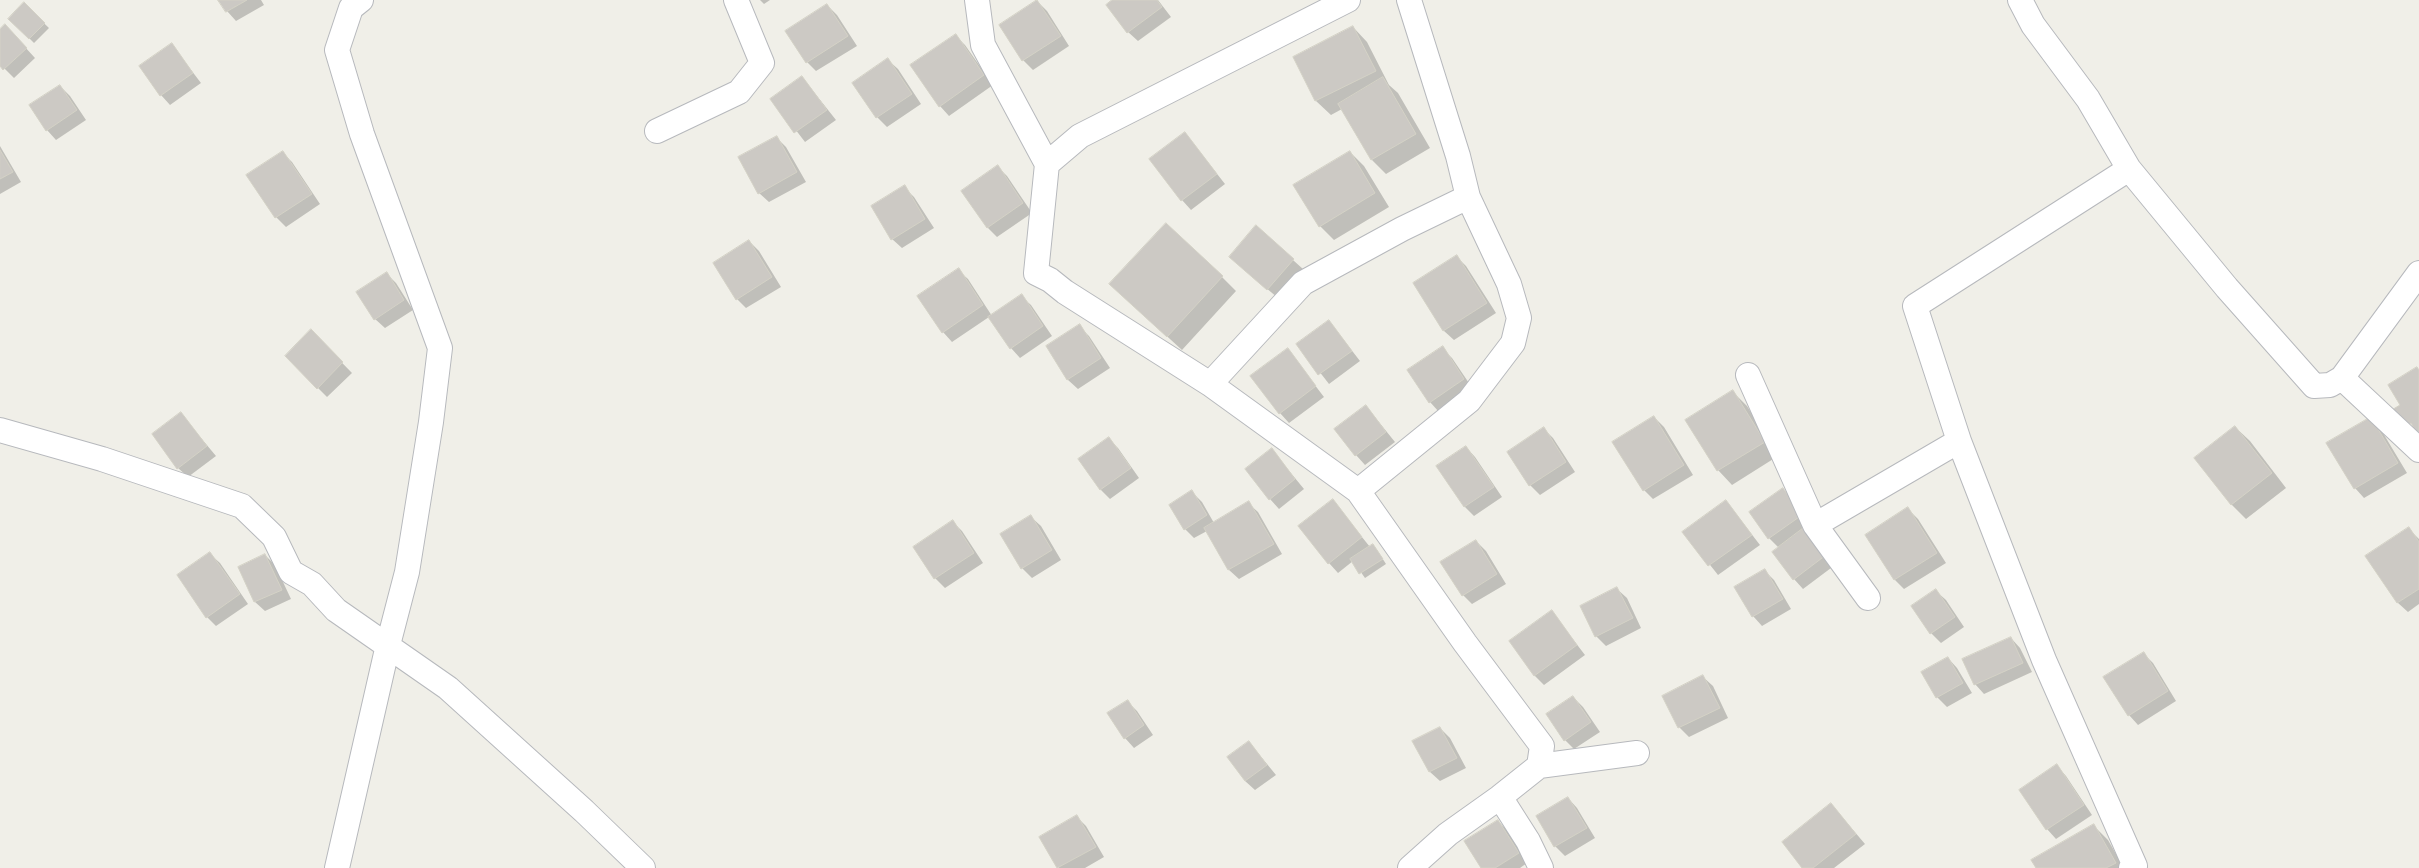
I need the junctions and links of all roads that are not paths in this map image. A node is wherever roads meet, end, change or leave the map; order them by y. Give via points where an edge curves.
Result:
1 (361, 0) edge
2 (736, 0) edge
3 (977, 0) edge
4 (1348, 0) edge
5 (1409, 0) edge
6 (2020, 0) edge
7 (657, 131) dead end
8 (1047, 164) junction
9 (2128, 169) junction
10 (1468, 197) junction
11 (2419, 273) edge
12 (1748, 375) dead end
13 (2342, 378) junction
14 (1210, 384) junction
15 (0, 430) edge
16 (1959, 441) junction
17 (2419, 450) edge
18 (1358, 492) junction
19 (1815, 525) junction
20 (1868, 598) dead end
21 (388, 644) junction
22 (1637, 753) dead end
23 (1539, 766) junction
24 (1500, 797) junction
25 (1413, 867) edge
26 (2134, 867) edge
27 (337, 868) edge
28 (643, 868) edge
29 (1541, 868) edge

1 - 21 street via 351,8 337,50 362,134 440,348 407,572
2 - 7 street via 762,63 739,92
3 - 8 street via 983,45
4 - 8 street via 1080,136
5 - 10 street
6 - 9 street via 2033,25 2088,99
8 - 14 street via 1036,273
9 - 13 street via 2306,379 2314,386 2330,385
9 - 16 street via 1914,306
10 - 14 street via 1303,283
10 - 18 street via 1509,284 1519,318 1513,343 1469,401
11 - 13 street
12 - 19 street
13 - 17 street
14 - 18 street
15 - 21 street via 102,458 242,506 274,538 291,572 312,584 336,610
16 - 19 street
16 - 26 street via 2044,660
18 - 23 street via 1542,746
19 - 20 street
21 - 27 street
21 - 28 street via 448,688
22 - 23 street
23 - 24 street
24 - 25 street via 1448,834
24 - 29 street

